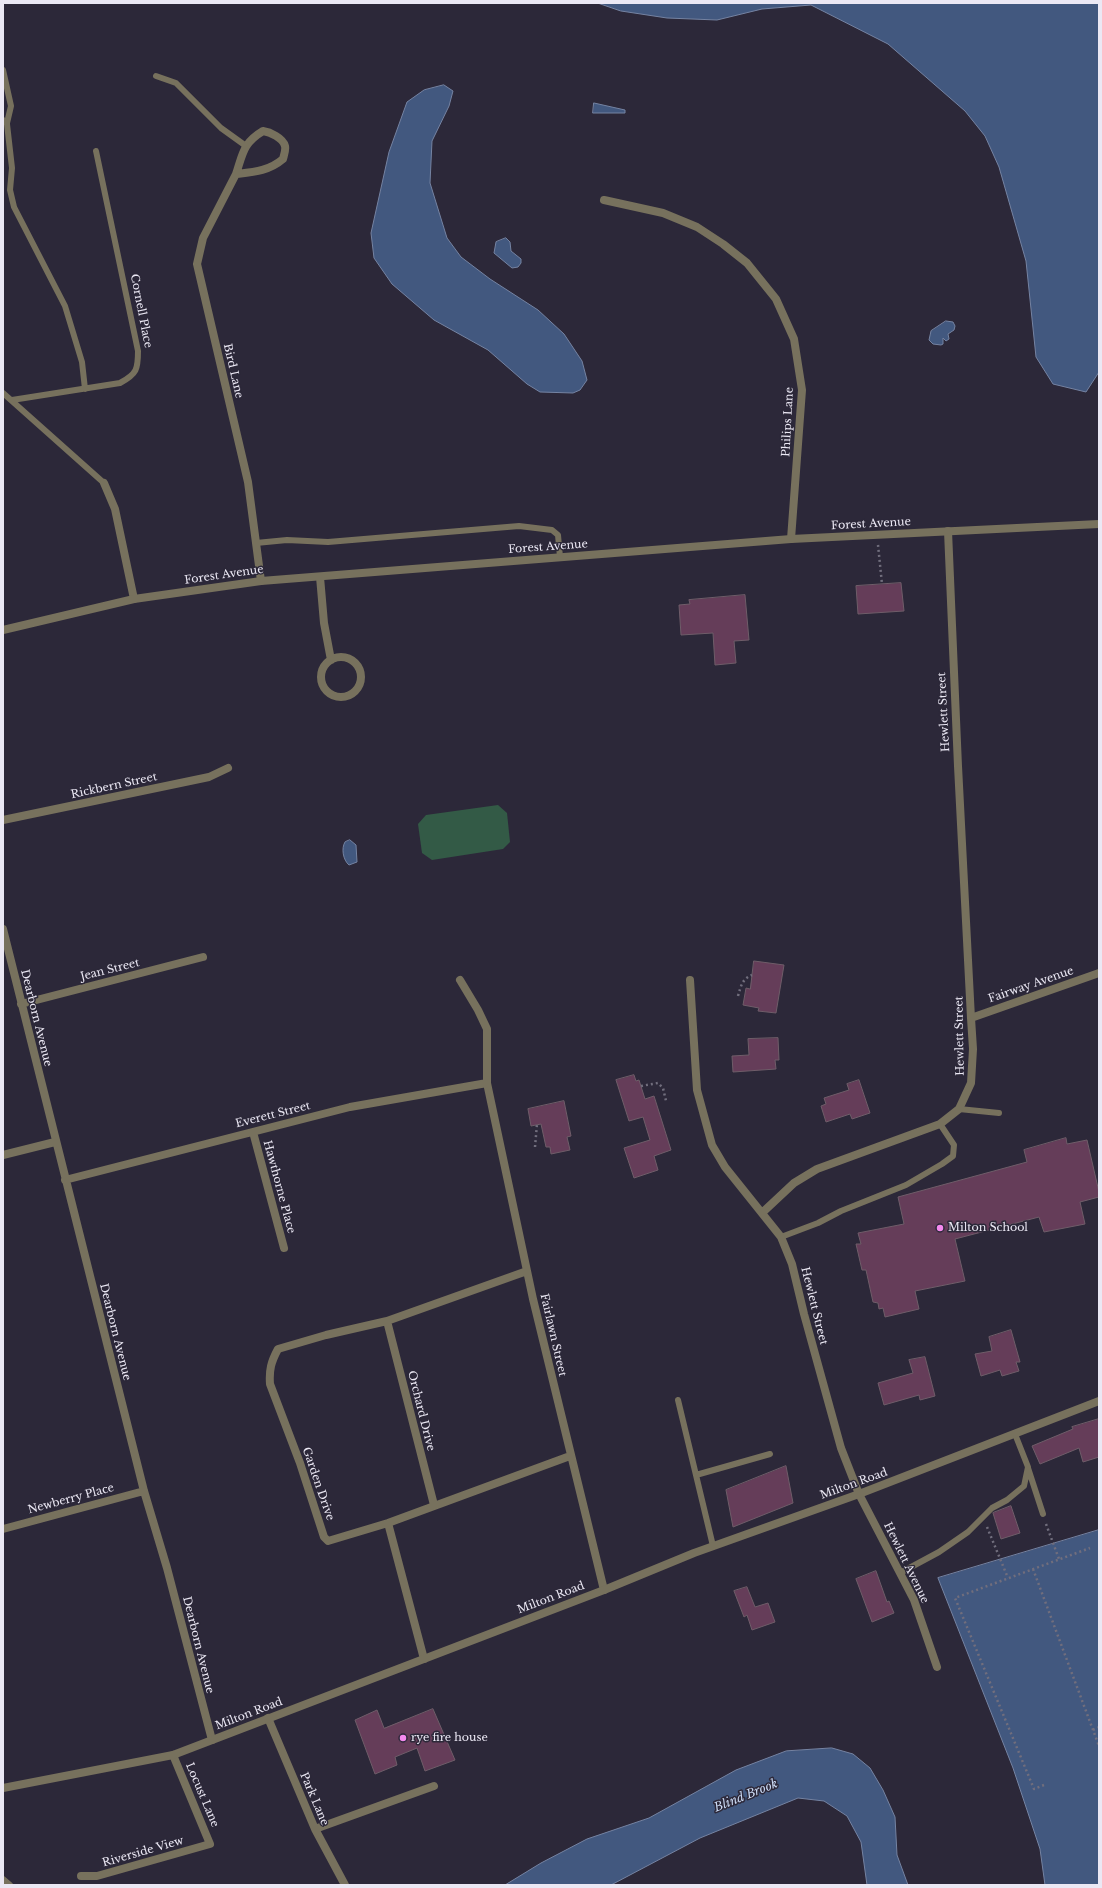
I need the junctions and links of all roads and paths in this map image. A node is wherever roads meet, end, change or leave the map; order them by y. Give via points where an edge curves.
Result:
1 (3, 70) edge
2 (156, 76) dead end
3 (5, 122) edge
4 (246, 146) junction
5 (96, 151) dead end
6 (236, 174) junction
7 (604, 200) dead end
8 (85, 389) junction
9 (3, 393) edge
10 (12, 400) junction
11 (104, 483) joint
12 (1099, 524) edge
13 (948, 531) junction
14 (877, 534) junction
15 (791, 539) junction
16 (256, 543) junction
17 (560, 558) junction
18 (320, 577) junction
19 (261, 581) junction
20 (882, 584) dead end
21 (134, 599) junction
22 (3, 630) edge
23 (331, 660) junction
24 (228, 768) dead end
25 (3, 820) edge
26 (3, 929) edge
27 (203, 957) dead end
28 (1099, 973) edge
29 (752, 975) dead end
30 (460, 980) dead end
31 (690, 980) dead end
32 (738, 996) dead end
33 (21, 1004) junction
34 (971, 1018) junction
35 (488, 1083) junction
36 (641, 1086) dead end
37 (666, 1101) dead end
38 (959, 1109) junction
39 (999, 1113) dead end
40 (537, 1124) dead end
41 (940, 1124) junction
42 (253, 1132) junction
43 (55, 1142) junction
44 (535, 1147) dead end
45 (3, 1155) edge
46 (65, 1180) junction
47 (762, 1212) junction
48 (781, 1237) junction
49 (284, 1248) dead end
50 (527, 1271) junction
51 (387, 1322) junction
52 (678, 1400) dead end
53 (1099, 1401) edge
54 (1015, 1434) junction
55 (770, 1454) dead end
56 (570, 1456) junction
57 (1028, 1467) junction
58 (696, 1475) junction
59 (144, 1490) junction
60 (859, 1494) junction
61 (434, 1505) junction
62 (1043, 1514) joint
63 (983, 1516) junction
64 (388, 1523) junction
65 (3, 1529) edge
66 (713, 1546) junction
67 (1090, 1548) dead end
68 (1059, 1559) junction
69 (1033, 1569) junction
70 (900, 1573) junction
71 (1008, 1578) junction
72 (604, 1590) junction
73 (424, 1659) junction
74 (937, 1667) dead end
75 (268, 1718) junction
76 (1099, 1727) edge
77 (1093, 1730) junction
78 (212, 1740) junction
79 (1099, 1746) edge
80 (173, 1755) junction
81 (1044, 1785) dead end
82 (434, 1786) dead end
83 (3, 1788) edge
84 (315, 1829) junction
85 (210, 1844) joint
86 (81, 1876) dead end
87 (3, 1879) edge
88 (10, 1885) edge
89 (346, 1885) edge

1 - 3 lane via 12,106
2 - 4 lane via 176,83 221,128
3 - 8 lane via 12,168 10,190 14,207 65,306 82,362
4 - 6 street, Bird Lane
4 - 6 street, Bird Lane via 250,139 263,131 270,132 283,141 283,159 262,171
5 - 8 lane, Cornell Place via 138,351 138,367 130,378 120,383
6 - 16 street, Bird Lane via 203,238 197,264 248,482
7 - 15 street, Philips Lane via 663,213 696,227 747,263 776,299 794,339 802,390
8 - 10 lane, Cornell Place
9 - 10 lane
10 - 11 lane
11 - 21 street via 115,508
12 - 13 street, Forest Avenue
13 - 14 street, Forest Avenue
13 - 34 street, Hewlett Street
14 - 15 street, Forest Avenue
14 - 20 path
15 - 17 street, Forest Avenue
16 - 17 lane via 288,540 328,542 519,526 552,530 558,535
16 - 19 street, Bird Lane
17 - 18 street, Forest Avenue
18 - 19 street, Forest Avenue
18 - 23 street
19 - 21 street, Forest Avenue
21 - 22 street, Forest Avenue
23 - 23 street via 326,664 321,676 326,689 337,696 350,694 359,686 359,667 355,662 343,657
24 - 25 street, Rickbern Street via 209,777
26 - 33 street, Dearborn Avenue
27 - 33 street, Jean Street
28 - 34 street, Fairway Avenue
29 - 32 path via 743,981
30 - 35 street, Fairlawn Street via 487,1029
31 - 47 street via 698,1090 706,1127 712,1145 725,1167
33 - 43 street, Dearborn Avenue
34 - 38 street, Hewlett Street via 971,1083
35 - 42 street, Everett Street via 350,1107
35 - 50 street, Fairlawn Street
36 - 37 path via 658,1083 663,1088
38 - 39 lane
38 - 41 street, Hewlett Street
40 - 44 path
41 - 47 street, Hewlett Street via 817,1169 794,1183
41 - 48 lane via 954,1145 953,1156 942,1164 906,1184
42 - 46 street, Everett Street
42 - 49 street, Hawthorne Place
43 - 45 street
43 - 46 street, Dearborn Avenue
46 - 59 street, Dearborn Avenue
47 - 48 street, Hewlett Street
48 - 60 street, Hewlett Street via 792,1264 841,1448
50 - 51 street
50 - 56 street, Fairlawn Street
51 - 61 street, Orchard Drive
51 - 64 street, Garden Drive via 326,1335 278,1349 270,1364 269,1373 270,1384 324,1537 328,1541
52 - 58 lane
53 - 54 street, Milton Road
54 - 57 lane
54 - 60 street, Milton Road
55 - 58 lane
56 - 61 street, Garden Drive
56 - 72 street, Fairlawn Street
57 - 62 lane
57 - 63 lane via 1024,1486
58 - 66 lane
59 - 65 street, Newberry Place
59 - 78 street, Dearborn Avenue
60 - 66 street, Milton Road
60 - 70 street, Hewlett Avenue
61 - 64 street, Garden Drive
62 - 68 path
63 - 70 lane via 968,1532 939,1552
63 - 71 path
64 - 73 street
66 - 72 street, Milton Road
67 - 68 path
68 - 69 path
69 - 71 path
69 - 77 path
70 - 74 street, Hewlett Avenue via 914,1600
71 - 81 path via 955,1598 1034,1789
72 - 73 street, Milton Road
73 - 75 street, Milton Road
75 - 78 street, Milton Road
75 - 84 street, Park Lane
76 - 77 path
77 - 79 path
78 - 80 street, Milton Road
80 - 83 street, Milton Road
80 - 85 street, Locust Lane
82 - 84 street
84 - 89 street, Park Lane
85 - 86 street, Riverside View via 97,1876
87 - 88 lane

